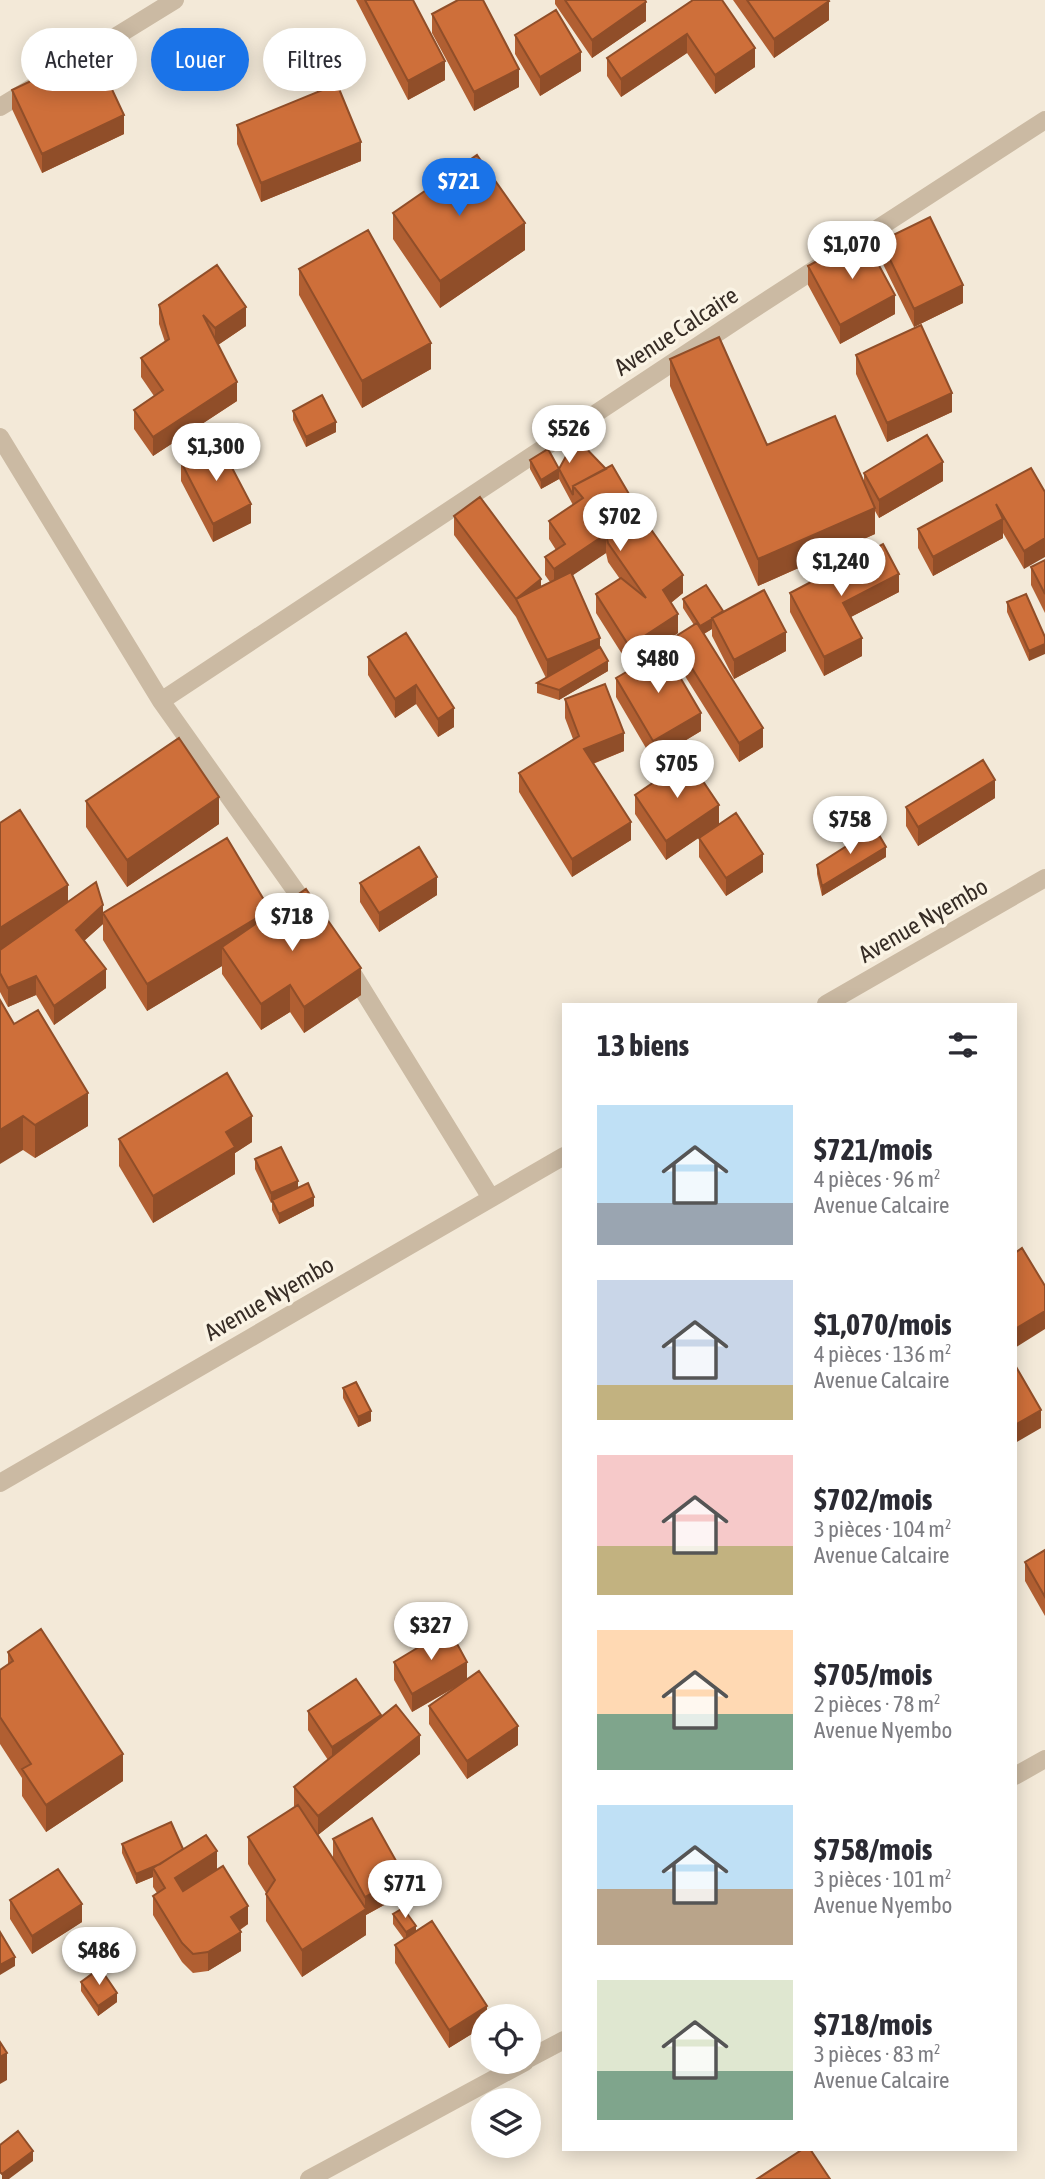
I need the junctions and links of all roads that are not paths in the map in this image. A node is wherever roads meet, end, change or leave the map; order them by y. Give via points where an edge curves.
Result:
1 (175, 0) edge
2 (0, 107) edge
3 (1043, 126) edge
4 (0, 437) edge
5 (161, 701) junction
6 (1045, 878) edge
7 (325, 933) edge
8 (341, 955) edge
9 (828, 1003) edge
10 (562, 1157) edge
11 (491, 1198) junction
12 (0, 1483) edge
13 (1045, 1759) edge
14 (1017, 1775) edge
15 (562, 2041) edge
16 (541, 2052) edge
17 (501, 2074) edge
18 (309, 2179) edge

1 - 2 street
3 - 5 street, Avenue Calcaire via 749,312
4 - 5 street
5 - 7 street
6 - 9 street, Avenue Nyembo
8 - 11 street
10 - 11 street, Avenue Nyembo
11 - 12 street, Avenue Nyembo
13 - 14 street
15 - 16 street
17 - 18 street

